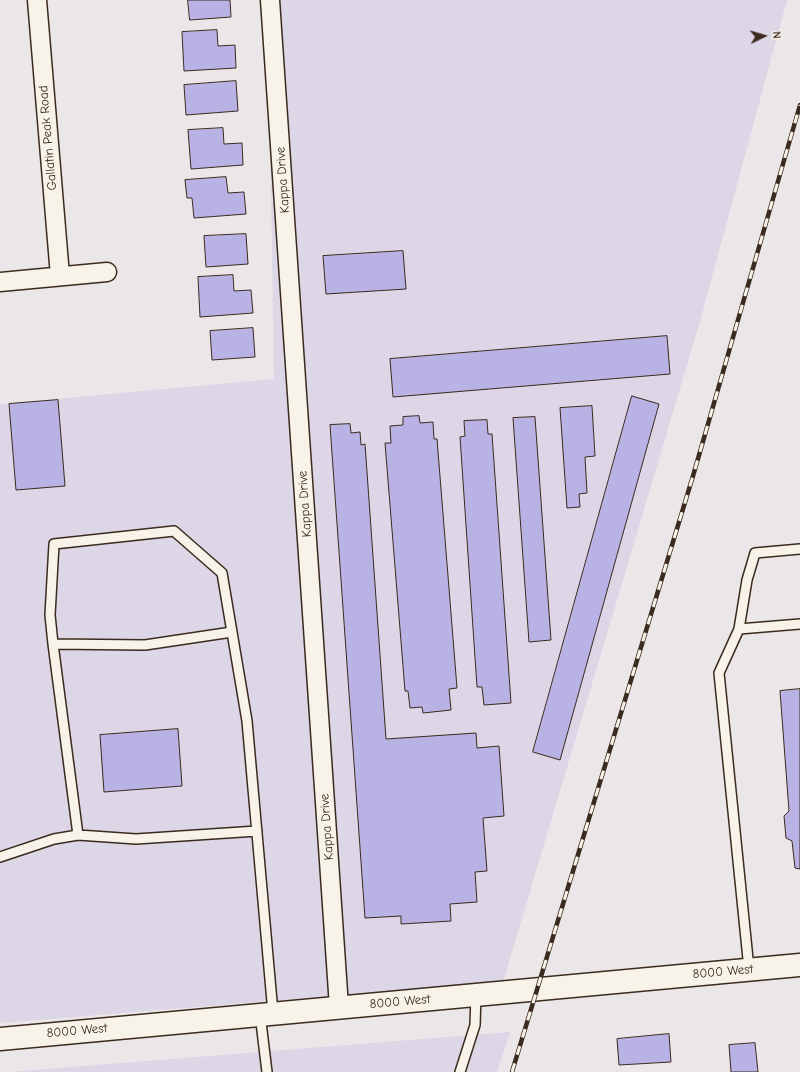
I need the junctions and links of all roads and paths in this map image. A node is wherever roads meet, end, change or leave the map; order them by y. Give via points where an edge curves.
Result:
1 (37, 0) edge
2 (270, 0) edge
3 (107, 272) dead end
4 (60, 276) junction
5 (0, 282) edge
6 (800, 549) edge
7 (800, 624) edge
8 (739, 629) junction
9 (232, 632) junction
10 (53, 644) junction
11 (256, 831) junction
12 (78, 835) junction
13 (0, 856) edge
14 (800, 965) edge
15 (749, 969) junction
16 (476, 995) junction
17 (339, 1007) junction
18 (266, 1014) junction
19 (0, 1039) edge
20 (267, 1072) edge
21 (460, 1072) edge

1 - 4 street, Gallatin Peak Road
2 - 17 street, Kappa Drive
3 - 4 street
4 - 5 street
6 - 8 lane via 755,553 747,580
7 - 8 lane
8 - 15 lane via 719,673
9 - 10 lane via 145,645
9 - 10 lane via 222,573 174,530 54,544 50,616
9 - 11 lane via 247,721
10 - 12 lane
11 - 12 lane via 136,839
11 - 18 lane
12 - 13 lane via 54,838
14 - 15 street, 8000 West
15 - 16 street, 8000 West
16 - 17 street, 8000 West
16 - 21 lane via 475,1026
17 - 18 street, 8000 West
18 - 19 street, 8000 West
18 - 20 lane

